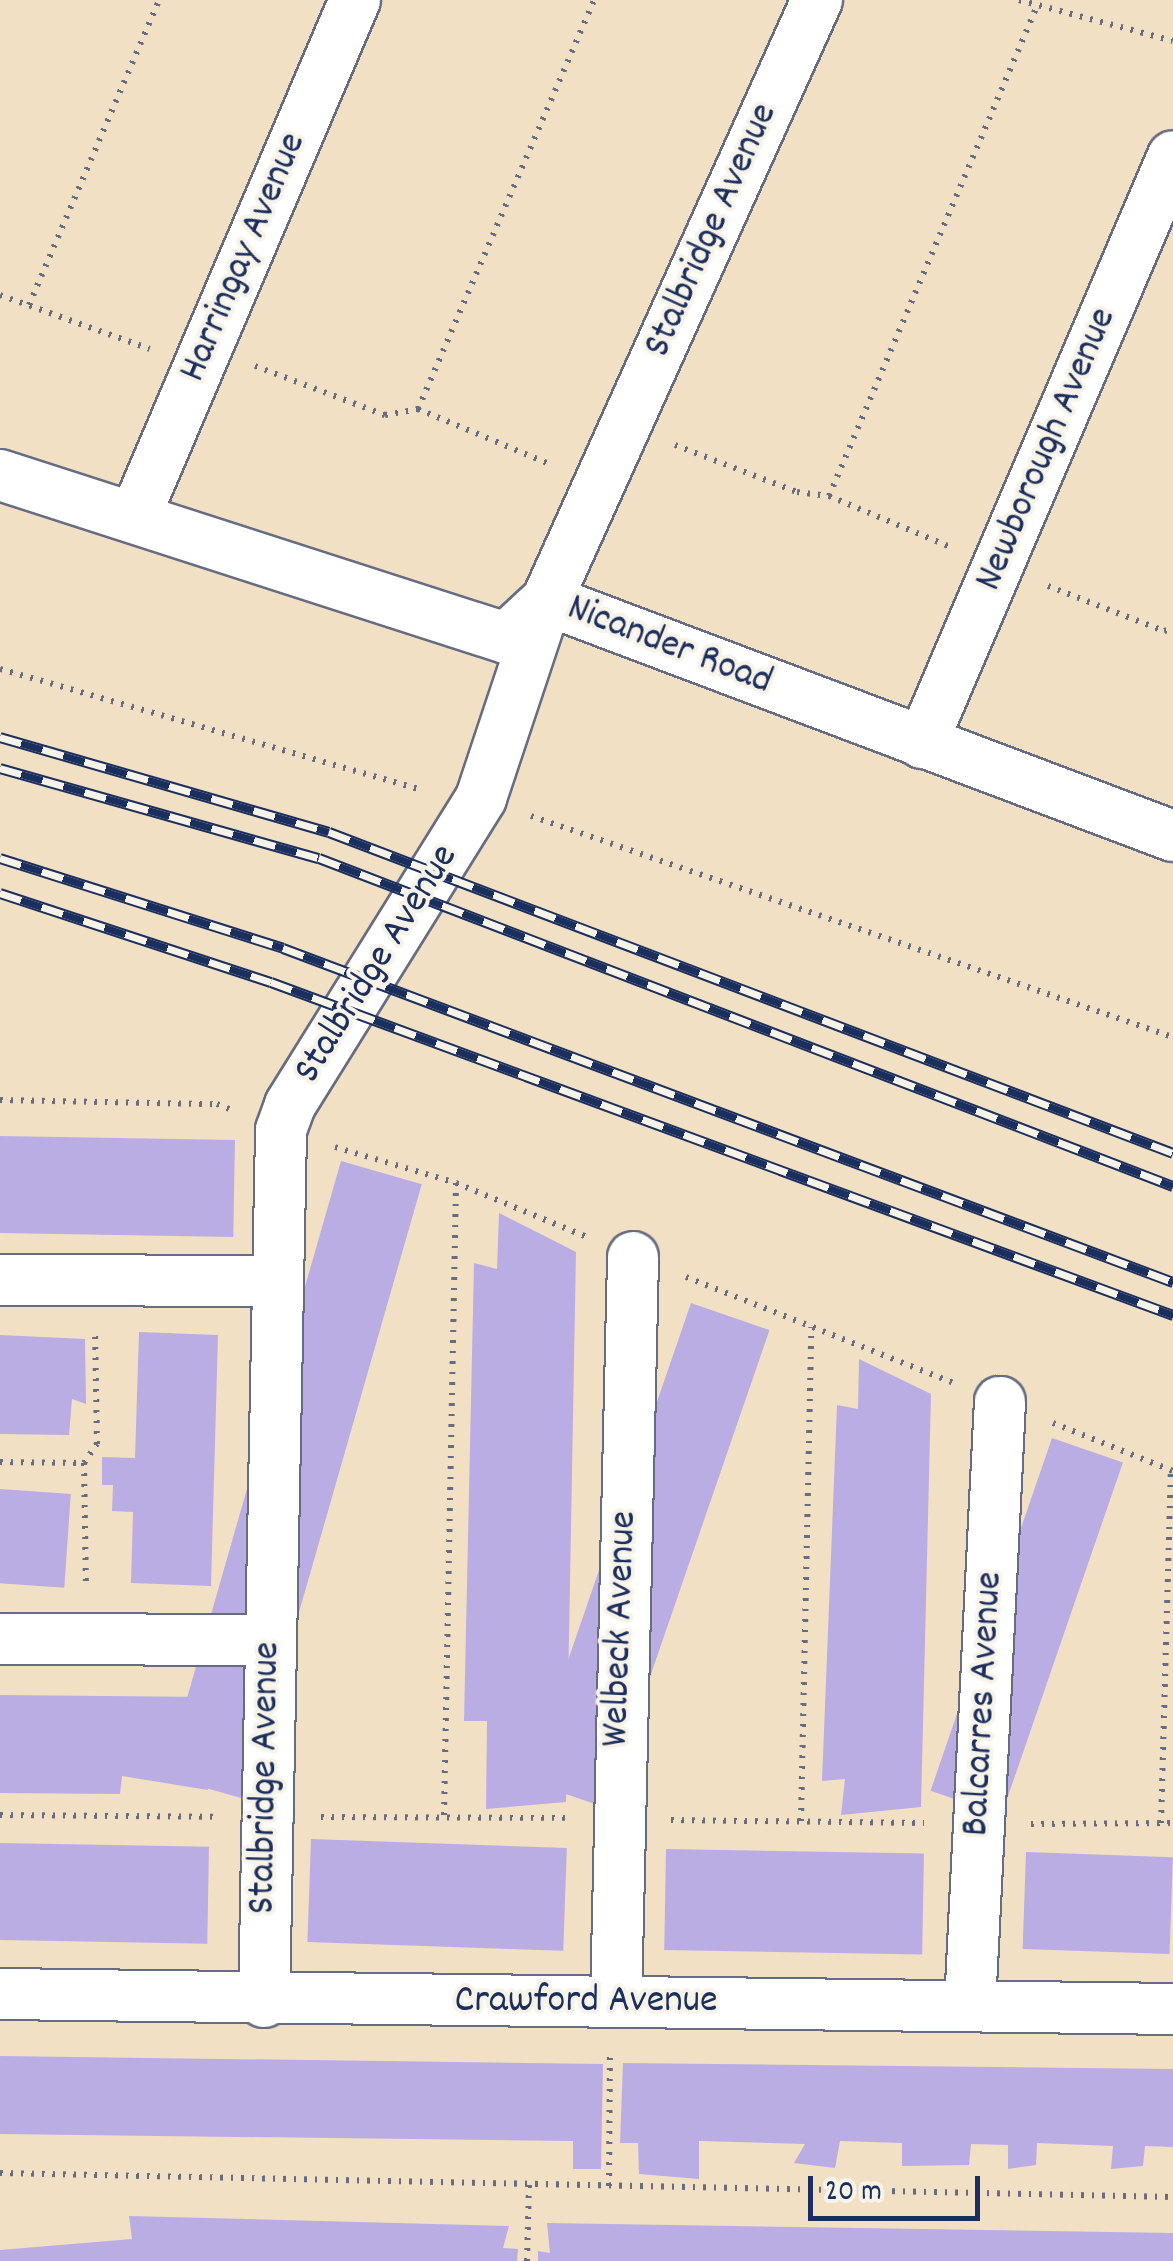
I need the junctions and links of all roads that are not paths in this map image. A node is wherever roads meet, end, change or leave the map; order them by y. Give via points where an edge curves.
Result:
1 (355, 0) edge
2 (817, 0) edge
3 (1173, 156) edge
4 (0, 476) edge
5 (135, 516) junction
6 (547, 600) junction
7 (922, 744) junction
8 (1173, 836) edge
9 (634, 1256) dead end
10 (0, 1280) edge
11 (276, 1280) junction
12 (1000, 1402) dead end
13 (0, 1640) edge
14 (268, 1640) junction
15 (0, 1994) edge
16 (264, 2002) junction
17 (613, 2002) junction
18 (970, 2006) junction
19 (1173, 2009) edge

1 - 5 street, Harringay Avenue
2 - 6 street, Stalbridge Avenue
3 - 7 street, Newborough Avenue
4 - 5 street, Nicander Road
5 - 6 street, Nicander Road via 506,638
6 - 7 street, Nicander Road
6 - 11 street, Stalbridge Avenue via 482,798 290,1105 281,1130
7 - 8 street, Nicander Road
9 - 17 street, Welbeck Avenue
10 - 11 street
11 - 14 street, Stalbridge Avenue
12 - 18 street, Balcarres Avenue
13 - 14 street
14 - 16 street, Stalbridge Avenue
15 - 16 street, Crawford Avenue
16 - 17 street, Crawford Avenue
17 - 18 street, Crawford Avenue
18 - 19 street, Crawford Avenue

